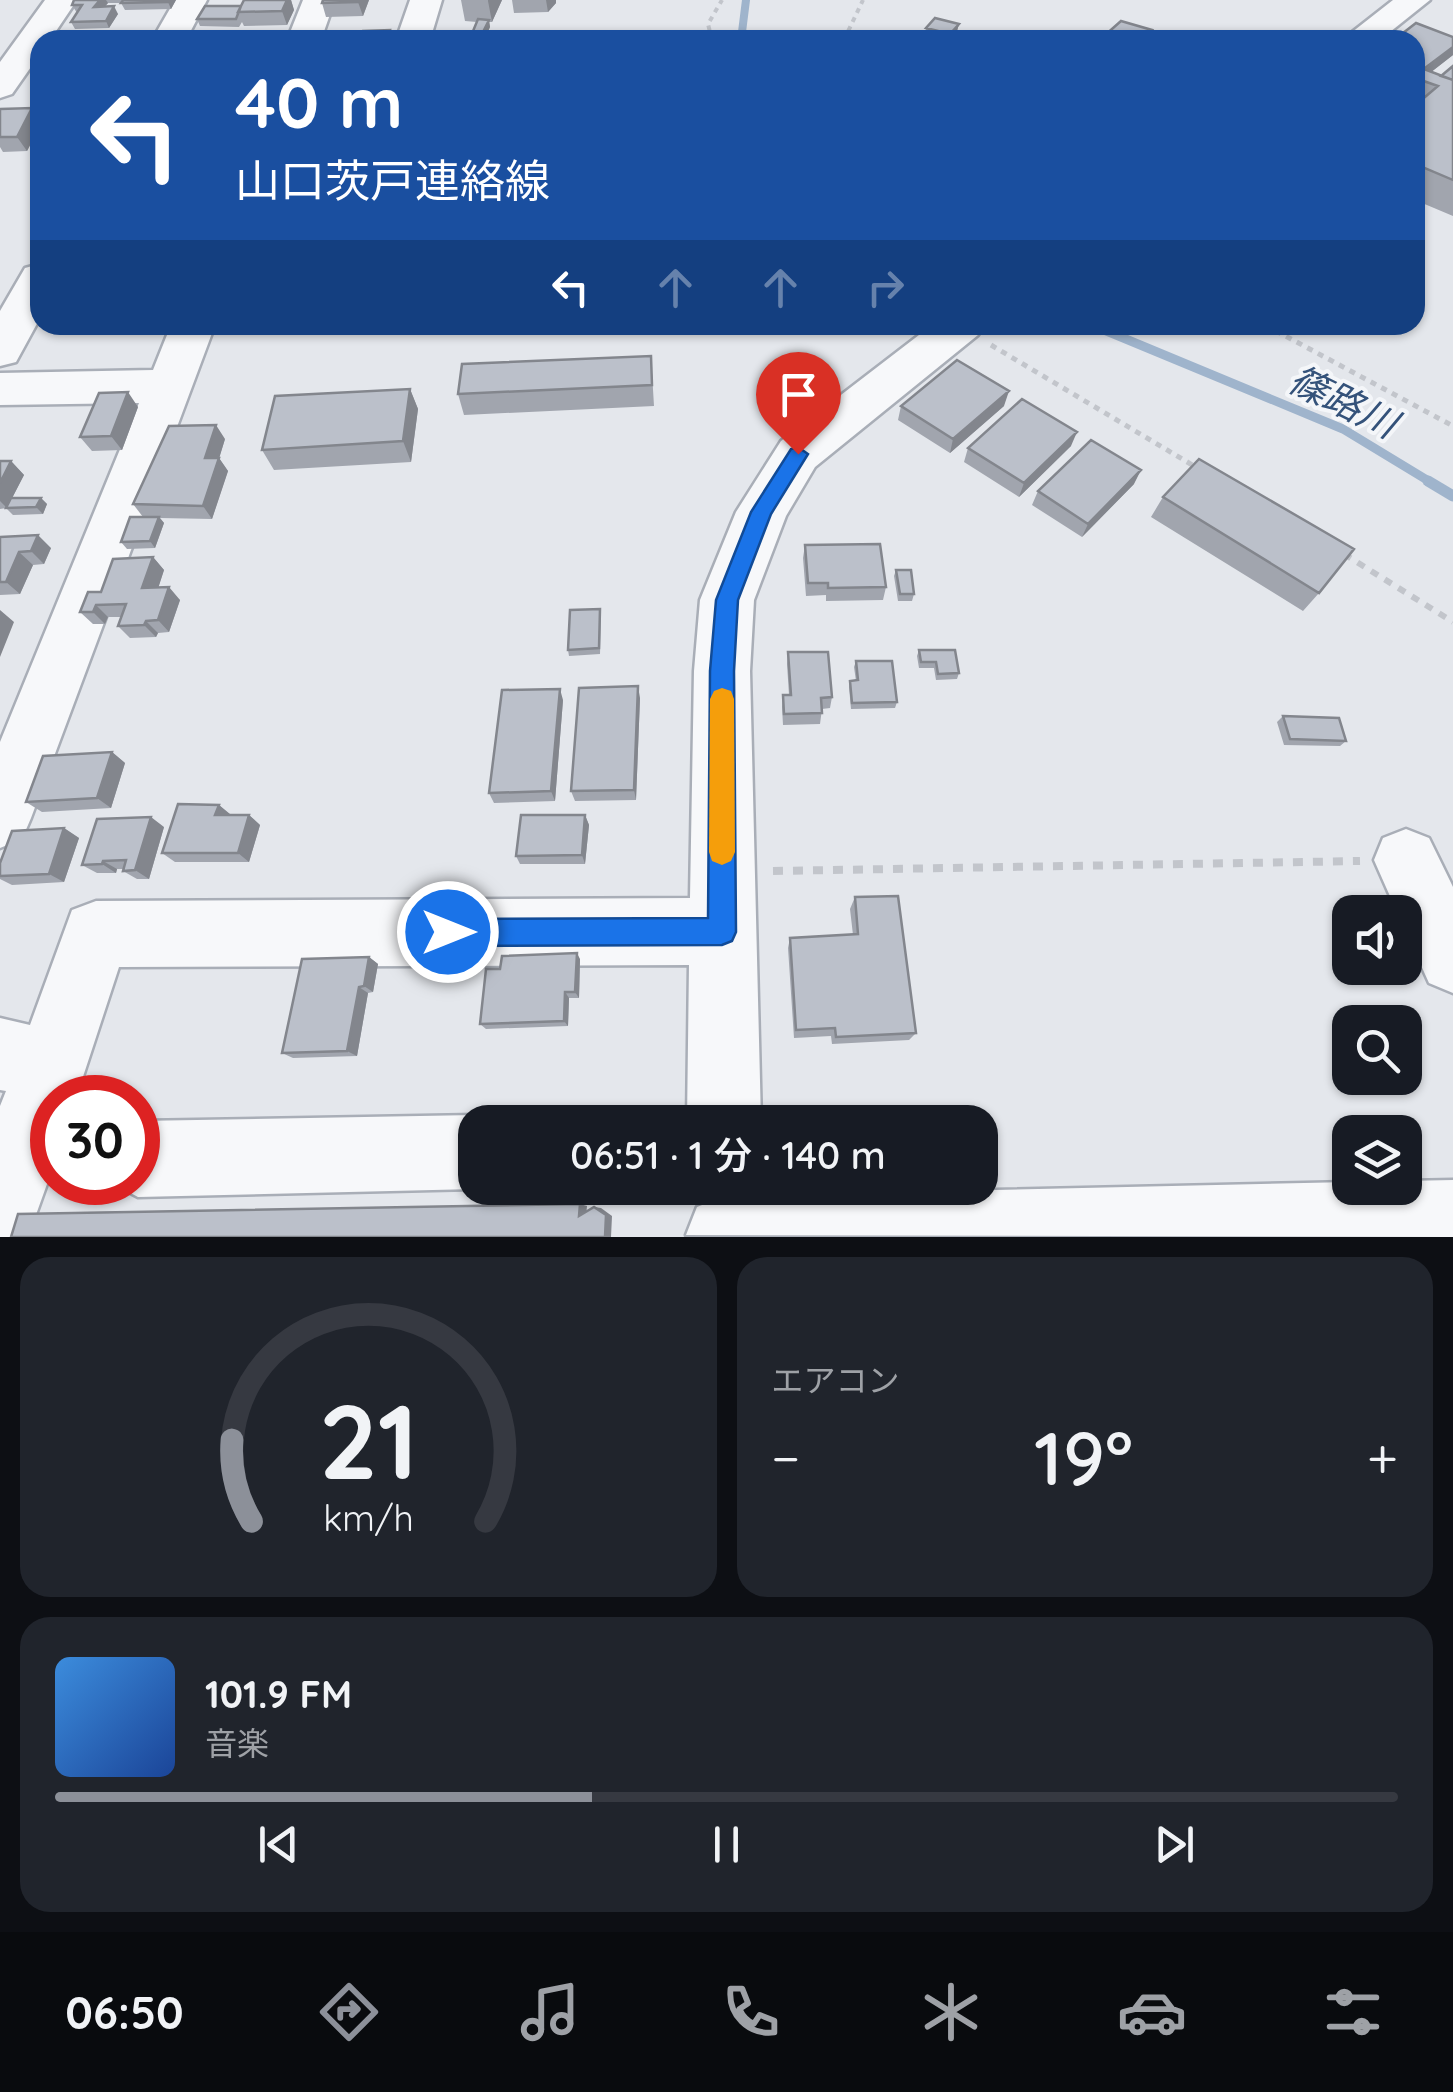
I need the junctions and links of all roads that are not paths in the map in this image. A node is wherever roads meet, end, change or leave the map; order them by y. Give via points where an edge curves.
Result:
1 (61, 0) edge
2 (191, 0) edge
3 (319, 0) edge
4 (426, 0) edge
5 (1414, 0) edge
6 (44, 30) edge
7 (174, 30) edge
8 (308, 30) edge
9 (417, 30) edge
10 (1373, 30) edge
11 (30, 54) edge
12 (17, 76) edge
13 (30, 296) edge
14 (190, 335) edge
15 (972, 335) edge
16 (0, 351) edge
17 (170, 386) junction
18 (0, 389) edge
19 (0, 818) edge
20 (1406, 860) road end
21 (722, 902) junction
22 (1453, 959) edge
23 (25, 1060) edge
24 (724, 1105) edge
25 (458, 1152) edge
26 (160, 1158) edge
27 (23, 1178) edge
28 (1453, 1219) edge
29 (725, 1220) edge

1 - 6 street
2 - 7 street
3 - 8 street
4 - 9 street
5 - 10 street
11 - 12 street
13 - 16 street
14 - 17 street
15 - 21 street via 828,426 798,454 762,512 727,600
17 - 18 street
17 - 19 street
20 - 22 street
21 - 23 street via 96,934
21 - 24 street
23 - 27 street
25 - 26 street
28 - 29 street

